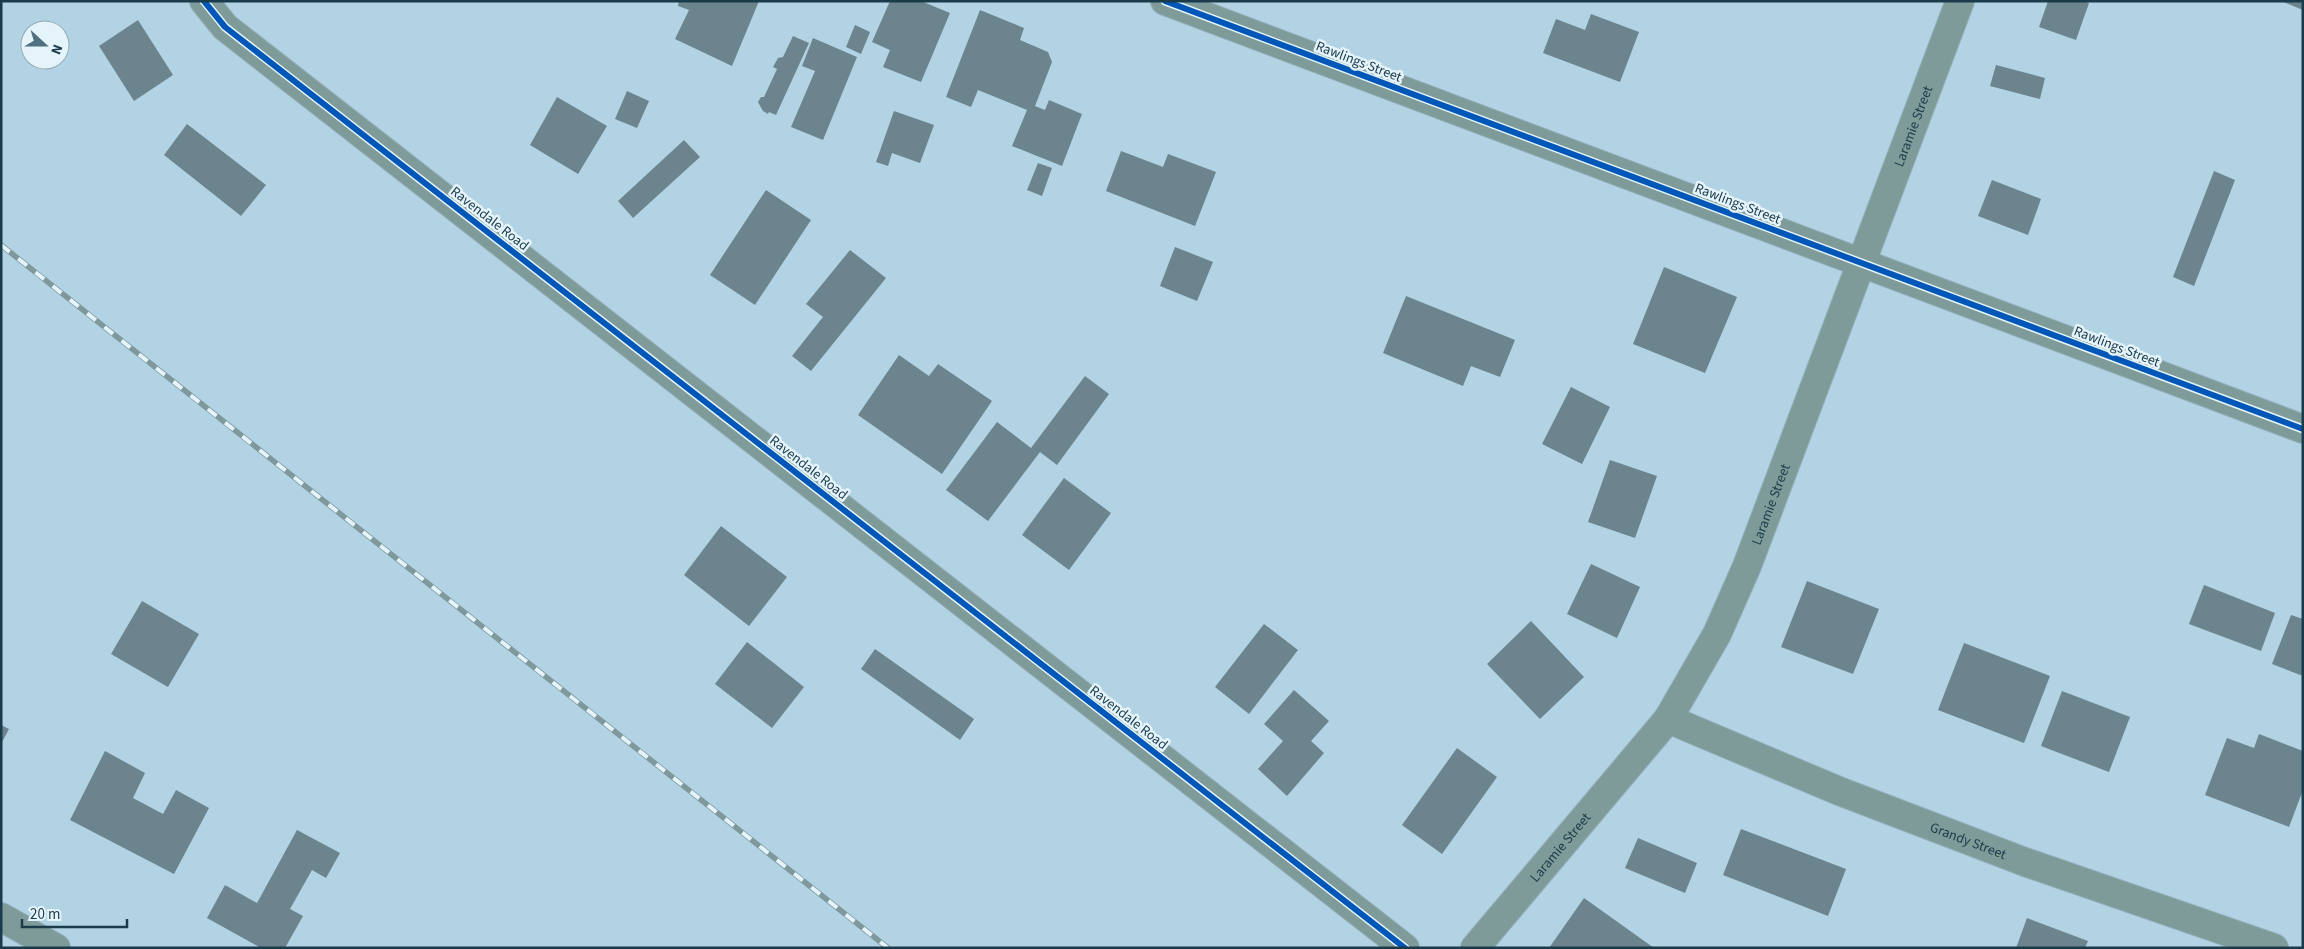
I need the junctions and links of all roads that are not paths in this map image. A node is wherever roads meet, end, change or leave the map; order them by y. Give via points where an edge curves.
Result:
1 (204, 1) edge
2 (1165, 1) edge
3 (1960, 1) edge
4 (1863, 264) junction
5 (2303, 429) edge
6 (1668, 719) junction
7 (1, 917) edge
8 (56, 948) edge
9 (1405, 948) edge
10 (1475, 948) edge
11 (2274, 948) edge

1 - 9 street, Ravendale Road via 225,27
2 - 4 street, Rawlings Street
3 - 4 street, Laramie Street
4 - 5 street, Rawlings Street
4 - 6 street, Laramie Street via 1747,566 1717,634
6 - 10 street, Laramie Street
6 - 11 street, Grandy Street via 1839,791 2025,862
7 - 8 street

